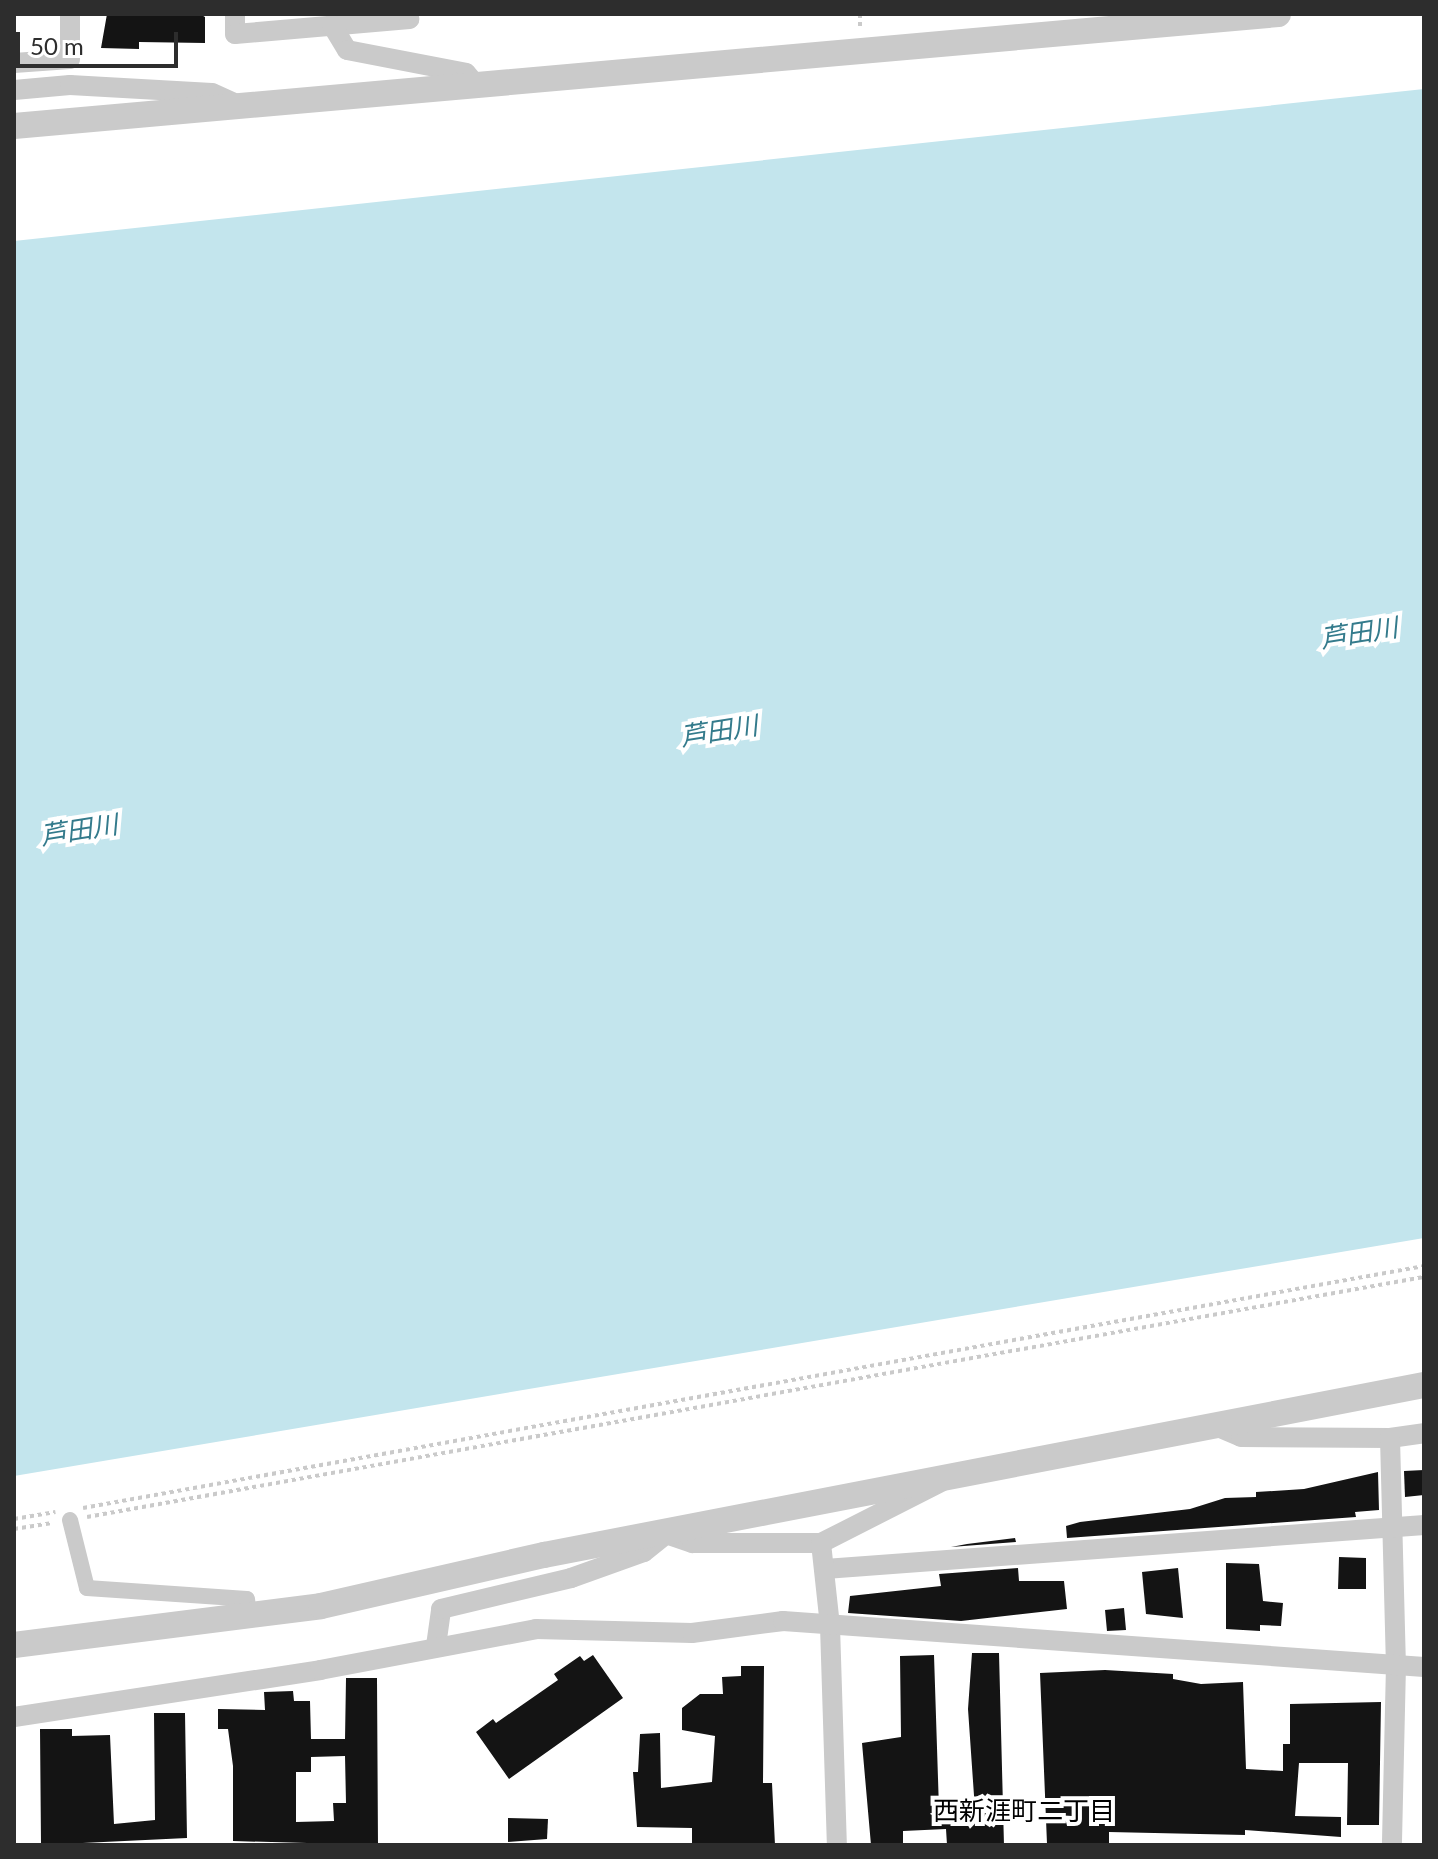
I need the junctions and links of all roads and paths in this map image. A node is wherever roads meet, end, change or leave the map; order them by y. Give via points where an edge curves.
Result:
1 (70, 14) edge
2 (235, 14) edge
3 (409, 14) edge
4 (1278, 14) edge
5 (332, 25) junction
6 (70, 59) junction
7 (14, 63) edge
8 (70, 85) junction
9 (476, 85) junction
10 (14, 90) edge
11 (241, 106) junction
12 (14, 126) edge
13 (1424, 1266) edge
14 (1424, 1277) edge
15 (1424, 1385) edge
16 (1218, 1427) junction
17 (1424, 1433) edge
18 (1390, 1438) junction
19 (948, 1475) junction
20 (72, 1513) junction
21 (14, 1519) edge
22 (1424, 1525) edge
23 (1393, 1527) junction
24 (14, 1529) edge
25 (666, 1534) junction
26 (821, 1543) junction
27 (825, 1569) junction
28 (249, 1616) junction
29 (830, 1626) junction
30 (14, 1645) edge
31 (436, 1646) junction
32 (1396, 1665) junction
33 (1424, 1667) edge
34 (14, 1717) edge
35 (837, 1845) edge
36 (1392, 1845) edge

1 - 6 street
2 - 5 street via 235,34
3 - 5 street via 409,19
4 - 9 street
5 - 9 street via 347,50 466,73
6 - 7 street
6 - 8 street
8 - 10 street
8 - 11 street via 212,93
9 - 11 street
11 - 12 street
13 - 20 path
14 - 20 path
15 - 16 street
16 - 18 street via 1241,1437
16 - 19 street
17 - 18 street
18 - 23 street
19 - 25 street
19 - 26 street via 932,1490 841,1529
20 - 21 path
20 - 24 path
20 - 28 street via 87,1588 247,1599
22 - 23 street
23 - 27 street
23 - 32 street
25 - 26 street via 692,1543
25 - 28 street via 544,1555 321,1606
25 - 31 street via 644,1552 571,1578 441,1609
26 - 27 street
27 - 29 street
28 - 30 street
29 - 31 street via 783,1621 692,1633 536,1629
29 - 32 street
29 - 35 street
31 - 34 street via 320,1670
32 - 33 street
32 - 36 street

